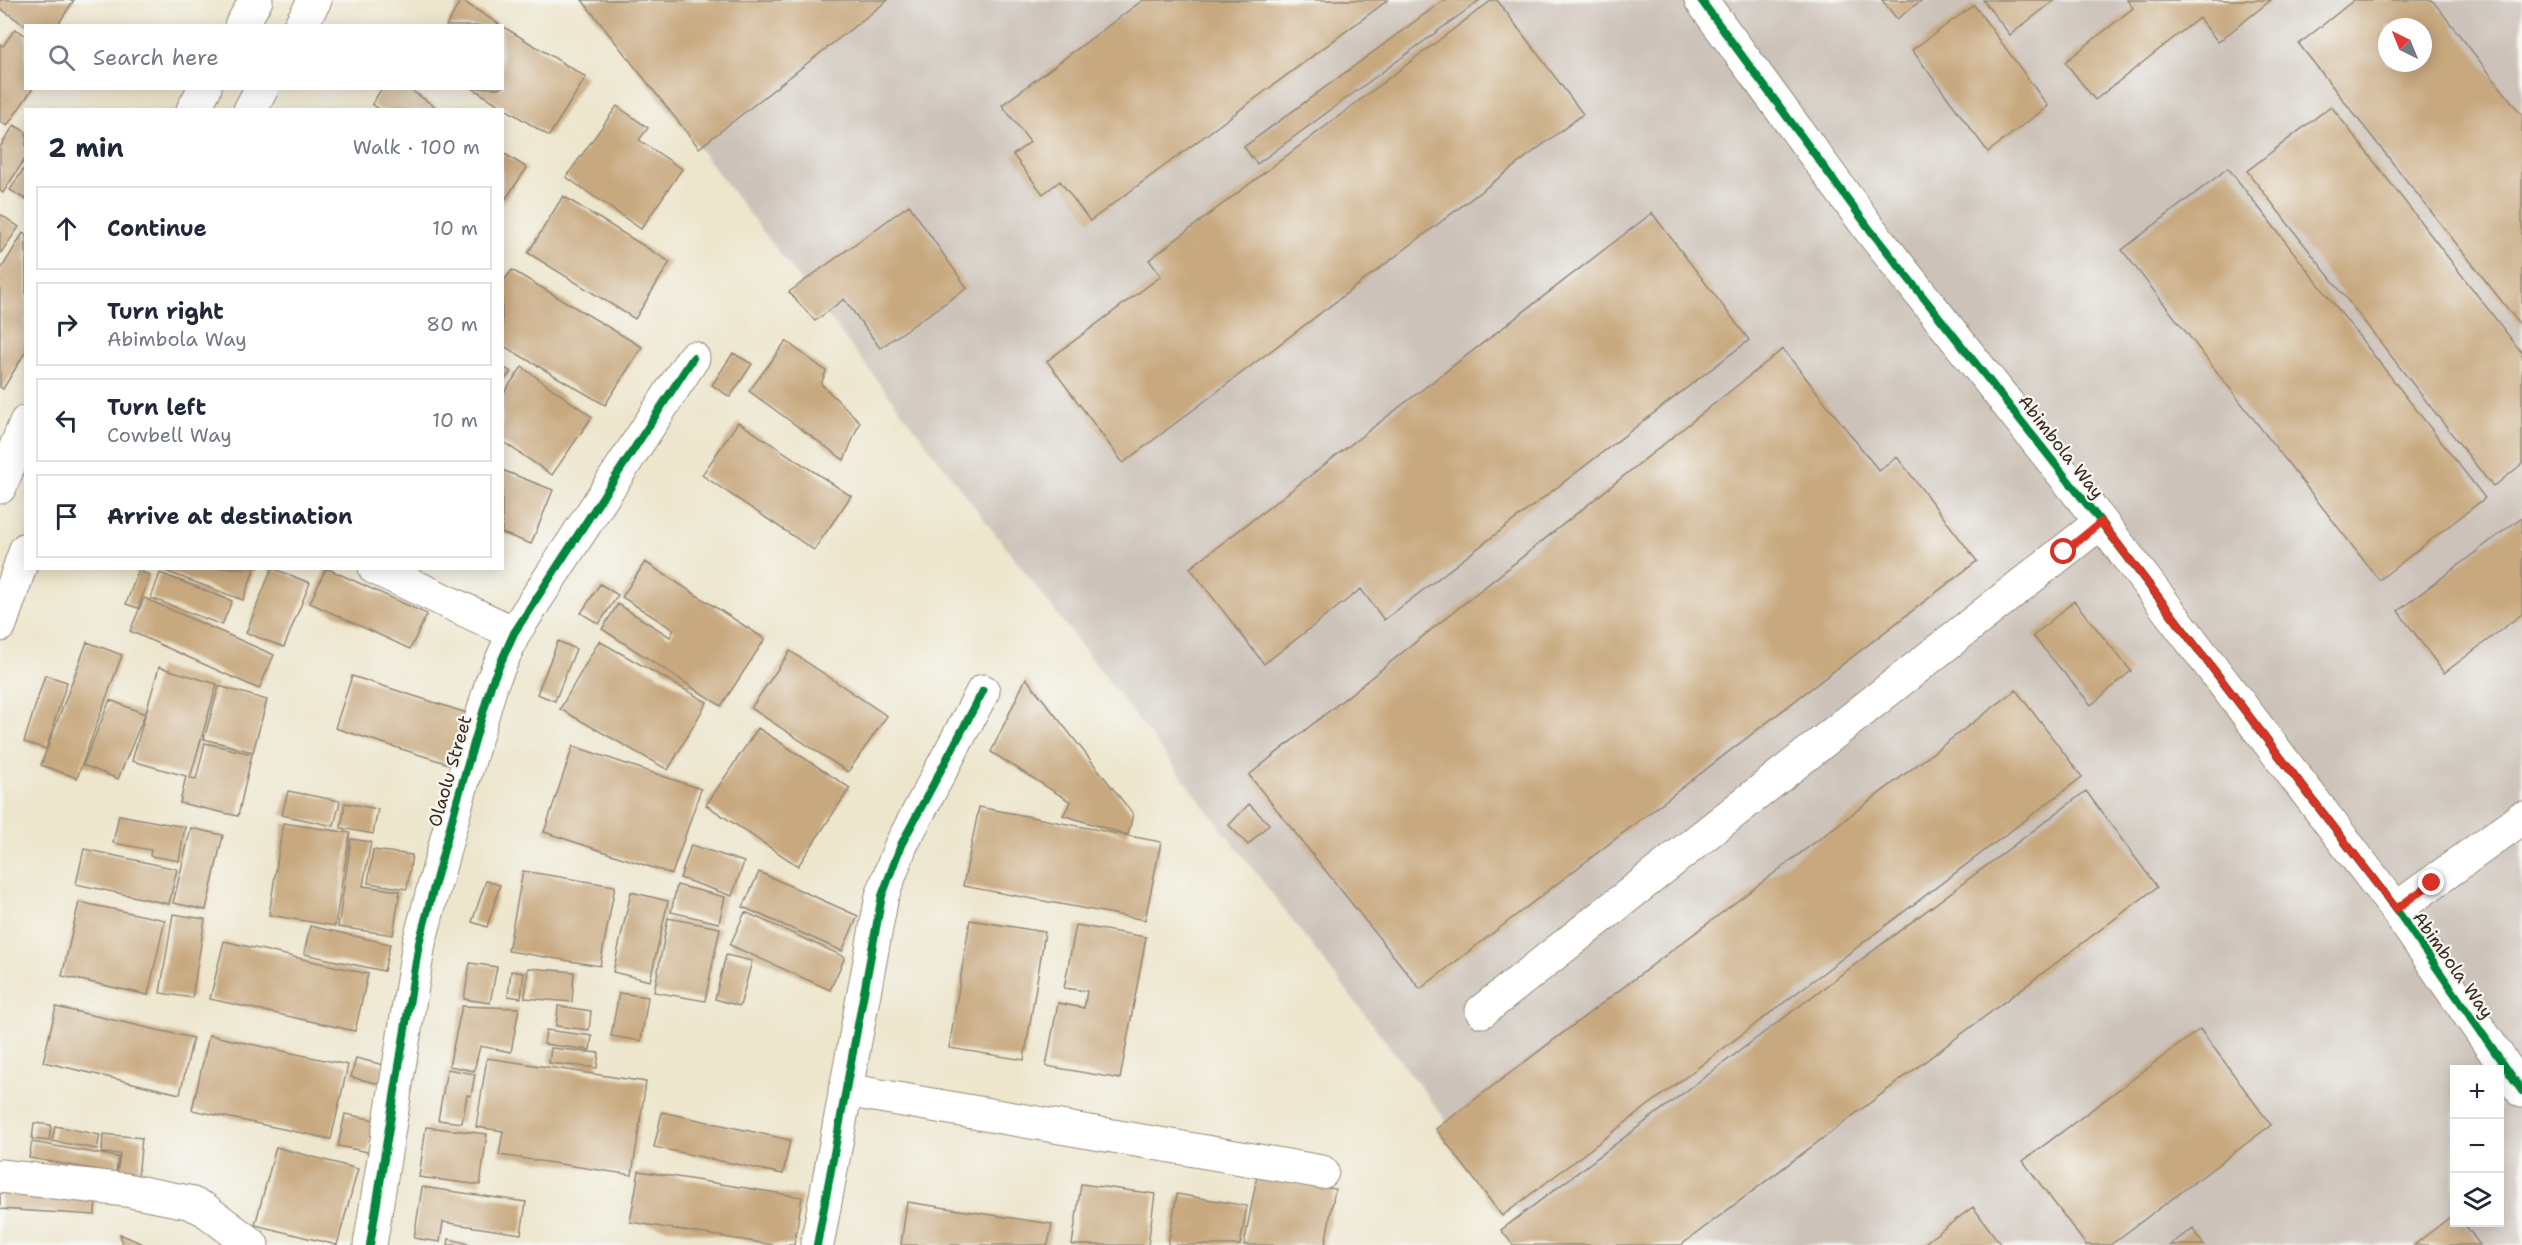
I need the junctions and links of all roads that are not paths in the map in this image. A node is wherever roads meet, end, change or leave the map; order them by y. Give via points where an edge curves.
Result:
1 (256, 0) edge
2 (315, 0) edge
3 (1701, 0) edge
4 (243, 24) edge
5 (301, 24) edge
6 (204, 90) edge
7 (261, 90) edge
8 (194, 108) edge
9 (251, 108) edge
10 (693, 358) dead end
11 (24, 427) edge
12 (0, 487) edge
13 (2101, 522) junction
14 (24, 555) edge
15 (379, 570) edge
16 (0, 625) edge
17 (514, 633) junction
18 (983, 691) dead end
19 (2522, 818) edge
20 (2396, 909) junction
21 (1482, 1011) dead end
22 (845, 1090) junction
23 (2522, 1090) edge
24 (1322, 1172) dead end
25 (0, 1176) edge
26 (252, 1245) edge
27 (370, 1245) edge
28 (817, 1245) edge

1 - 4 street
2 - 5 street
3 - 13 street, Abimbola Way via 1871,231
6 - 8 street
7 - 9 street
10 - 17 street, Olaolu Street
11 - 12 street
13 - 20 street, Abimbola Way
13 - 21 street
14 - 16 street
15 - 17 street
17 - 27 street, Olaolu Street via 492,682 419,943
18 - 22 street via 901,845 882,896
19 - 20 street
20 - 23 street, Abimbola Way
22 - 24 street
22 - 28 street
25 - 26 street via 126,1190 188,1202 204,1209

